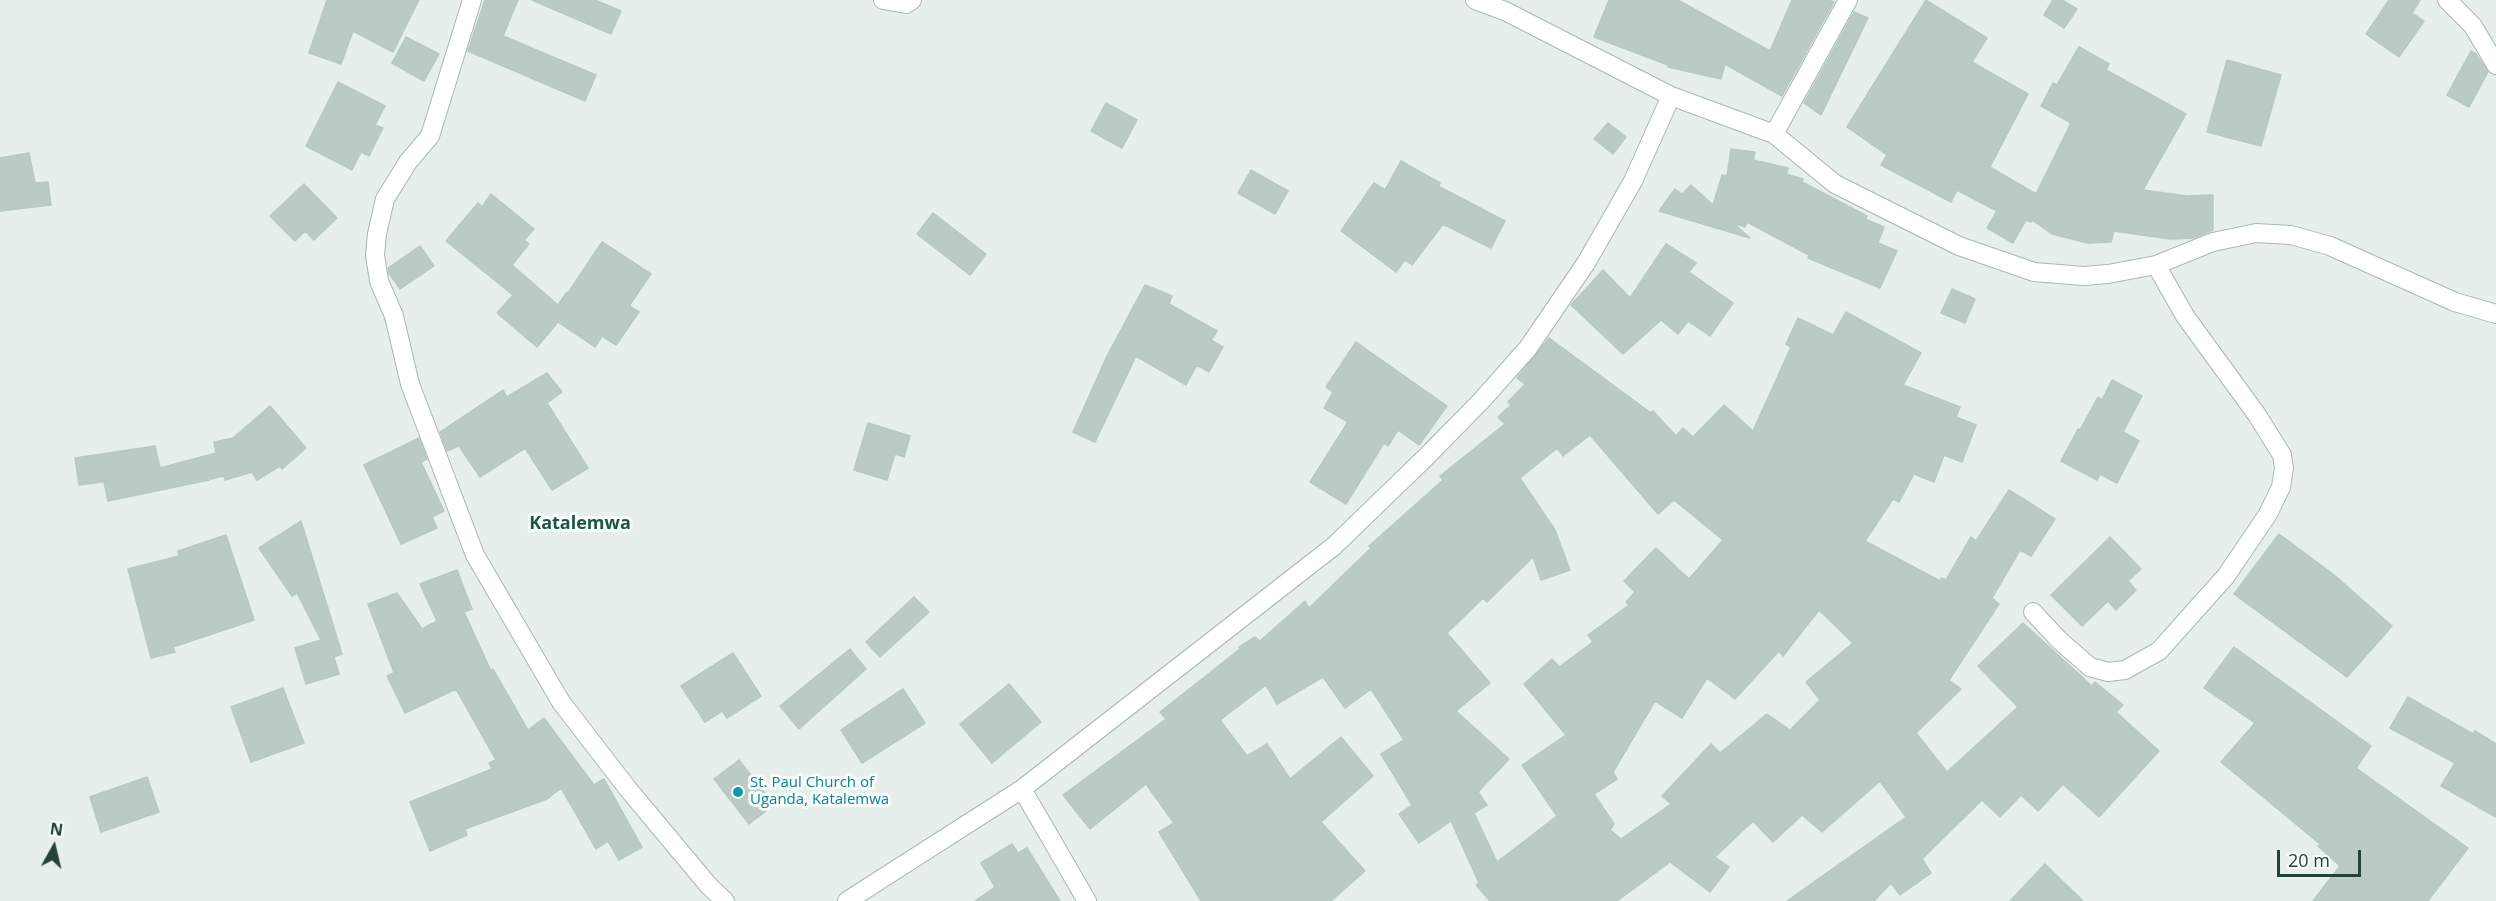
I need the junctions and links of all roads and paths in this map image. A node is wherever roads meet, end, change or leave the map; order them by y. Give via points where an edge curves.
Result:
1 (472, 0) edge
2 (883, 0) edge
3 (912, 0) edge
4 (1475, 0) edge
5 (1848, 0) edge
6 (2447, 0) edge
7 (1507, 5) edge
8 (2496, 65) edge
9 (1671, 96) junction
10 (1774, 134) junction
11 (2156, 264) junction
12 (2496, 314) edge
13 (2033, 612) dead end
14 (1022, 789) junction
15 (725, 901) edge
16 (847, 901) edge
17 (1088, 901) edge

1 - 15 street via 430,135 385,199 376,244 379,281 394,316 410,384 475,555 561,702 650,815
2 - 3 street via 906,4
4 - 7 street
5 - 10 street
6 - 8 street via 2473,26
7 - 9 street
9 - 10 street
9 - 14 street via 1633,181 1586,262 1528,348 1482,400 1334,546
10 - 11 street via 1835,184 1959,246 2034,272 2084,276
11 - 12 street via 2213,242 2256,233 2291,235 2330,246 2455,302
11 - 13 street via 2185,316 2282,455 2281,486 2268,514 2226,576 2159,651 2125,670 2108,672 2090,667
14 - 16 street
14 - 17 street

